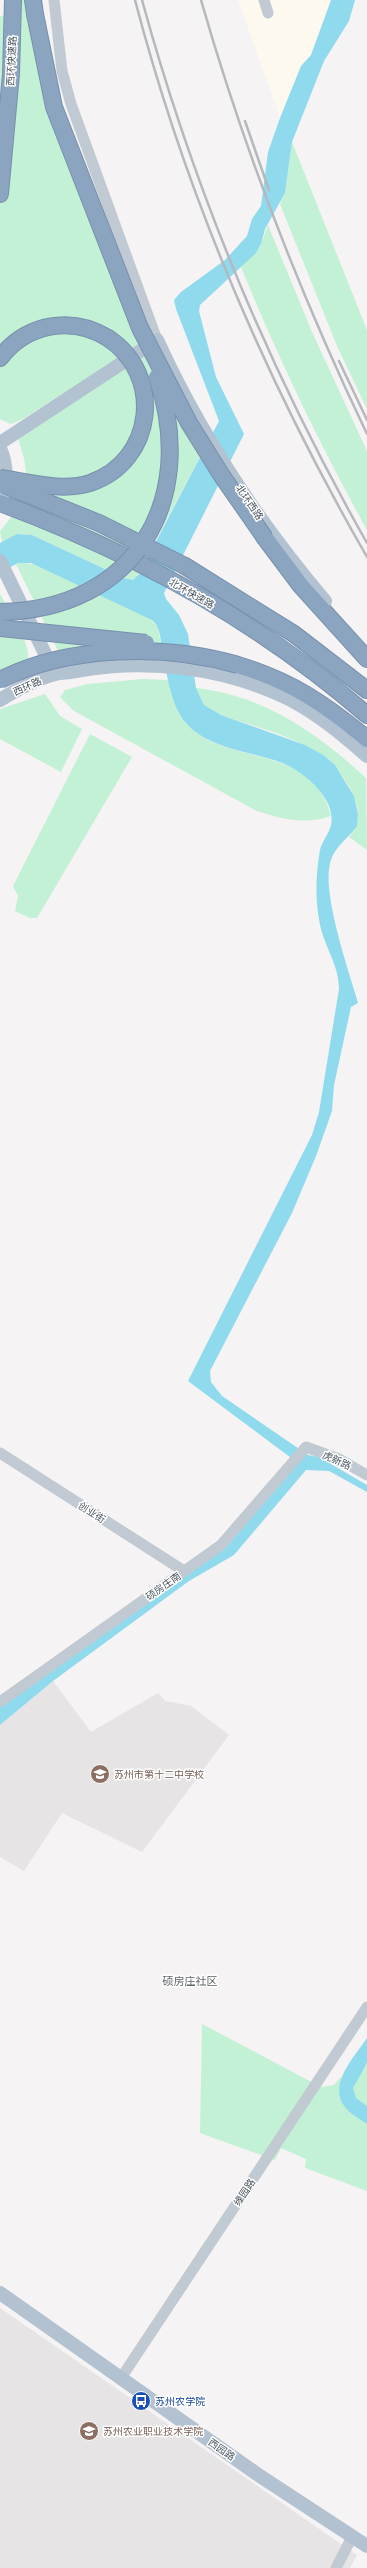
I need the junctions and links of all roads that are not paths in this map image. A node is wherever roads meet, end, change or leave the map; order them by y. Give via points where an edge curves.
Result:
1 (54, 0) edge
2 (264, 0) edge
3 (34, 7) edge
4 (13, 8) edge
5 (268, 13) dead end
6 (0, 194) edge
7 (140, 328) junction
8 (157, 340) junction
9 (0, 358) edge
10 (0, 442) edge
11 (0, 448) edge
12 (0, 478) edge
13 (0, 483) edge
14 (0, 502) edge
15 (3, 566) edge
16 (0, 612) edge
17 (0, 628) edge
18 (367, 648) edge
19 (213, 658) junction
20 (367, 659) edge
21 (55, 674) junction
22 (0, 680) edge
23 (367, 690) edge
24 (0, 700) edge
25 (367, 715) edge
26 (367, 739) edge
27 (367, 756) edge
28 (305, 1448) joint
29 (0, 1453) edge
30 (367, 1474) edge
31 (184, 1571) junction
32 (0, 1702) edge
33 (367, 2007) edge
34 (0, 2293) edge
35 (121, 2378) junction
36 (360, 2542) edge
37 (336, 2568) edge

1 - 8 street via 62,71 71,104
2 - 5 street
3 - 7 highway, bridge via 54,107
4 - 6 highway, 西环快速路 via 11,74
7 - 16 highway, bridge via 158,382 171,437 167,489 152,528 126,562 109,578 90,590 41,609
7 - 20 highway, bridge via 189,423 222,476 310,596
8 - 10 main road
8 - 18 main road, 北环西路 via 177,384 247,500 306,579
9 - 12 highway, bridge via 20,338 46,327 65,325 92,330 114,342 134,364 143,384 146,414 142,433 131,454 113,471 96,481 64,487
11 - 14 main road via 6,471
13 - 23 highway, 北环快速路, bridge via 99,523 185,566 294,634
14 - 25 highway, 北环快速路 via 91,540 174,583 285,651
15 - 21 main road
17 - 19 highway, bridge via 151,643
19 - 22 highway, bridge via 148,652 98,653 51,662
19 - 26 highway, bridge via 282,680 308,694
21 - 24 main road, 西环路
21 - 27 main road via 108,666 156,665 236,679 288,699 330,726
28 - 30 street, 虎新路
28 - 31 street, 硕房庄南 via 221,1545
29 - 31 street, 创业街
31 - 32 street, 硕房庄南
33 - 35 street, 缘园路
34 - 35 main road, 西园路
35 - 36 main road, 西园路
36 - 37 street

